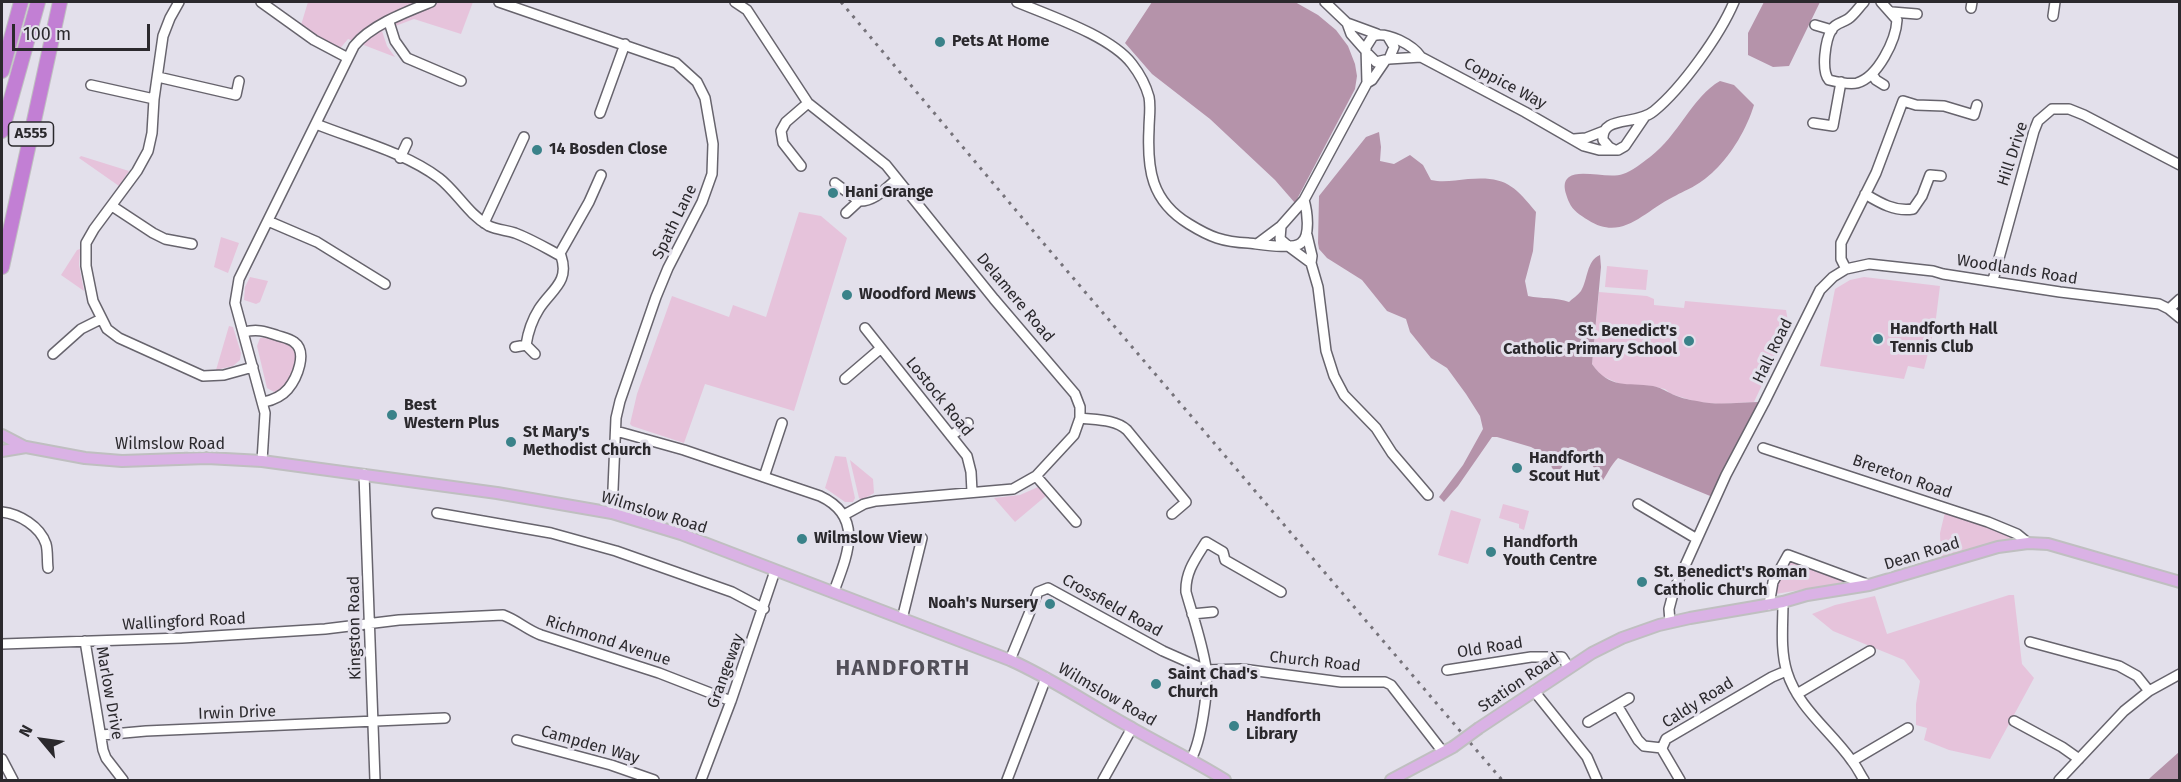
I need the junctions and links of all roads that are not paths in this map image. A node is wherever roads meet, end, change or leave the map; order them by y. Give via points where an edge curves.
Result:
1 (21, 2) edge
2 (38, 2) edge
3 (60, 2) edge
4 (179, 2) edge
5 (261, 2) edge
6 (432, 2) edge
7 (506, 2) edge
8 (735, 2) edge
9 (1017, 2) edge
10 (1324, 2) edge
11 (1734, 2) edge
12 (1864, 2) edge
13 (1881, 2) edge
14 (2055, 2) edge
15 (1892, 12) junction
16 (1917, 14) dead end
17 (2052, 16) dead end
18 (389, 22) junction
19 (1347, 23) junction
20 (1815, 25) dead end
21 (1832, 30) junction
22 (1382, 35) junction
23 (625, 44) junction
24 (1366, 52) junction
25 (348, 57) junction
26 (1420, 57) junction
27 (1387, 60) junction
28 (2, 71) edge
29 (1872, 74) junction
30 (158, 77) junction
31 (239, 81) dead end
32 (461, 81) dead end
33 (1841, 82) junction
34 (1367, 83) junction
35 (91, 85) dead end
36 (1884, 85) dead end
37 (154, 99) junction
38 (808, 103) junction
39 (1977, 105) dead end
40 (599, 113) dead end
41 (1644, 118) junction
42 (316, 123) junction
43 (1619, 123) junction
44 (1813, 123) dead end
45 (2, 131) edge
46 (1604, 131) junction
47 (524, 137) dead end
48 (1574, 139) junction
49 (1630, 139) junction
50 (407, 143) dead end
51 (1613, 149) junction
52 (400, 158) junction
53 (2180, 165) edge
54 (801, 166) dead end
55 (601, 175) dead end
56 (1941, 176) dead end
57 (897, 179) junction
58 (836, 183) dead end
59 (1865, 195) junction
60 (1304, 200) junction
61 (859, 201) junction
62 (112, 206) junction
63 (846, 213) dead end
64 (268, 220) junction
65 (484, 223) junction
66 (1282, 224) junction
67 (1306, 232) junction
68 (192, 244) dead end
69 (1257, 244) junction
70 (1288, 245) junction
71 (559, 255) junction
72 (1311, 263) junction
73 (2, 267) edge
74 (1846, 269) junction
75 (1993, 280) junction
76 (386, 284) dead end
77 (2180, 299) edge
78 (2169, 309) junction
79 (101, 318) junction
80 (2180, 318) edge
81 (865, 328) dead end
82 (244, 332) junction
83 (526, 345) junction
84 (515, 347) dead end
85 (880, 349) junction
86 (53, 354) dead end
87 (536, 354) dead end
88 (253, 367) junction
89 (845, 379) dead end
90 (264, 402) junction
91 (1080, 418) junction
92 (782, 423) dead end
93 (968, 423) dead end
94 (616, 431) junction
95 (2, 435) edge
96 (951, 436) junction
97 (26, 447) junction
98 (1763, 448) dead end
99 (2, 451) edge
100 (262, 461) junction
101 (364, 474) junction
102 (1036, 476) junction
103 (764, 477) junction
104 (972, 492) junction
105 (1428, 495) dead end
106 (1638, 504) dead end
107 (2, 512) edge
108 (437, 513) dead end
109 (612, 513) junction
110 (1172, 514) dead end
111 (844, 515) junction
112 (1076, 522) dead end
113 (922, 538) dead end
114 (1697, 538) junction
115 (2028, 543) junction
116 (48, 568) dead end
117 (775, 571) junction
118 (2180, 582) edge
119 (1869, 585) junction
120 (834, 591) junction
121 (1281, 592) dead end
122 (1783, 602) junction
123 (1769, 605) junction
124 (764, 609) junction
125 (1213, 612) dead end
126 (1192, 614) junction
127 (902, 619) junction
128 (1670, 622) junction
129 (368, 624) junction
130 (85, 641) junction
131 (2030, 642) dead end
132 (2, 644) edge
133 (1870, 651) dead end
134 (1010, 660) junction
135 (1569, 668) junction
136 (1206, 670) junction
137 (1447, 670) dead end
138 (1786, 671) junction
139 (2180, 674) edge
140 (1046, 678) junction
141 (1534, 691) junction
142 (2149, 691) junction
143 (1797, 693) junction
144 (1629, 698) dead end
145 (732, 701) junction
146 (1617, 705) junction
147 (446, 718) dead end
148 (2014, 721) dead end
149 (373, 722) junction
150 (1588, 722) dead end
151 (1132, 728) junction
152 (1908, 728) dead end
153 (102, 735) junction
154 (517, 740) dead end
155 (1662, 748) junction
156 (1448, 749) junction
157 (2, 759) edge
158 (1191, 759) junction
159 (2079, 759) junction
160 (1852, 761) junction
161 (13, 780) edge
162 (123, 780) edge
163 (375, 780) edge
164 (654, 780) edge
165 (701, 780) edge
166 (1008, 780) edge
167 (1103, 780) edge
168 (1225, 780) edge
169 (1391, 780) edge
170 (1597, 780) edge
171 (1680, 780) edge
172 (1864, 780) edge
173 (2059, 780) edge

1 - 28 highway
2 - 45 highway, A555
3 - 73 highway, A555
4 - 30 street via 163,36
5 - 25 street via 314,40
6 - 18 street
7 - 23 street, Spath Lane
8 - 38 street, Delamere Road via 747,10
9 - 69 street via 1118,49 1139,74 1149,97 1149,168 1155,190 1181,219 1208,236
10 - 19 street
11 - 41 street via 1673,93
12 - 21 street
13 - 15 street
14 - 17 street
15 - 16 street
15 - 29 street via 1897,20 1893,38
18 - 25 street via 364,34
18 - 32 street via 395,41 407,58
19 - 22 street, Coppice Way
19 - 24 street
20 - 21 street
21 - 33 street via 1825,75
22 - 24 street via 1370,39
22 - 26 street, Coppice Way via 1415,49
22 - 27 street via 1394,47
23 - 40 street
23 - 94 street, Spath Lane via 676,63 697,82 705,98 714,156 709,187 668,268 634,358 620,401
24 - 27 street via 1372,60
24 - 34 street
25 - 42 street
26 - 27 street
26 - 48 street, Coppice Way
27 - 34 street
29 - 33 street via 1859,83
29 - 36 street
30 - 31 street via 236,94
30 - 37 street
33 - 44 street via 1833,126
34 - 60 street
35 - 37 street
37 - 62 street via 148,151
38 - 54 street via 781,131 783,143
38 - 57 street, Delamere Road via 876,156
39 - 59 street via 1974,115 1955,108 1903,101
41 - 43 street
41 - 49 street
42 - 52 street
42 - 64 street
43 - 46 street via 1610,124
43 - 49 street via 1626,127
46 - 48 street
46 - 51 street via 1605,144
47 - 65 street
48 - 51 street, Coppice Way via 1584,146
49 - 51 street via 1625,146
50 - 52 street
52 - 65 street via 438,178
53 - 75 street, Hill Drive via 2084,115 2069,109 2052,109 2038,121 2034,131
55 - 71 street
56 - 59 street via 1930,175 1923,196 1913,209 1895,208
57 - 61 street via 870,200
57 - 91 street, Delamere Road via 1075,394
58 - 61 street
59 - 74 street via 1841,243 1841,259
60 - 66 street
60 - 67 street
61 - 63 street
62 - 68 street via 165,239
62 - 79 street via 86,243 88,283
64 - 76 street via 317,242
64 - 82 street via 238,283 235,303
65 - 71 street
66 - 67 street via 1295,219 1302,222
66 - 69 street
66 - 70 street via 1280,239
67 - 70 street via 1300,244
67 - 72 street
69 - 70 street
70 - 72 street
71 - 83 street via 563,274 532,323
72 - 105 street via 1334,376 1344,395 1376,428
74 - 75 street, Woodlands Road via 1869,264
74 - 114 street, Hall Road via 1820,290
75 - 78 street, Woodlands Road via 2159,304
77 - 78 street
78 - 80 street, Woodlands Road
79 - 86 street
79 - 88 street via 119,338 203,376
81 - 85 street, Lostock Road
82 - 88 street
82 - 90 street via 263,330 293,341 300,351 299,368 291,384 282,394
83 - 84 street
83 - 87 street
85 - 89 street
85 - 96 street, Lostock Road
88 - 90 street
90 - 100 street
91 - 102 street via 1067,445
91 - 110 street via 1122,425 1127,430 1186,502
92 - 103 street
93 - 96 street
94 - 103 street
94 - 109 street, Spath Lane
95 - 97 main road, Wilmslow Road
96 - 104 street, Lostock Road via 967,456
97 - 99 main road, Wilmslow Road
97 - 100 main road, Wilmslow Road via 122,461
98 - 115 street, Brereton Road via 1988,522
100 - 101 main road, Wilmslow Road
101 - 109 main road, Wilmslow Road
101 - 129 street, Kingston Road
102 - 104 street via 1013,489
102 - 112 street
103 - 111 street via 824,498
104 - 111 street via 876,501
106 - 114 street
107 - 116 street via 20,518 39,532 46,545
108 - 124 street via 551,533 616,550 732,592
109 - 117 main road, Wilmslow Road via 681,534
111 - 120 street via 848,553
113 - 127 street
114 - 128 street, Hall Road via 1672,597
115 - 118 main road, Dean Road via 2069,549
115 - 119 main road, Dean Road via 1998,547
117 - 120 main road, Wilmslow Road
117 - 124 street, Grangeway
119 - 122 main road, Dean Road
119 - 123 street via 1788,555 1773,582
120 - 127 main road, Wilmslow Road
121 - 126 street via 1225,560 1223,552 1206,542 1185,580
122 - 123 main road, Dean Road
122 - 138 street
123 - 128 main road, Dean Road
124 - 145 street, Grangeway
125 - 126 street
126 - 136 street
127 - 134 main road, Wilmslow Road
128 - 135 main road, Station Road via 1622,638
129 - 130 street, Wallingford Road via 206,637
129 - 145 street, Richmond Avenue via 503,615 541,635
129 - 149 street, Kingston Road
130 - 132 street, Wallingford Road
130 - 153 street, Marlow Drive
131 - 142 street via 2119,666 2137,676
133 - 143 street
134 - 136 street, Crossfield Road via 1038,592 1048,588
134 - 140 main road, Wilmslow Road
135 - 137 street, Old Road via 1562,657 1544,656
135 - 141 main road, Station Road
136 - 156 street, Church Road via 1312,673 1341,682 1385,682
136 - 158 street via 1202,717
138 - 143 street
138 - 155 street, Caldy Road via 1677,732 1666,739
139 - 142 street
140 - 151 main road, Wilmslow Road
140 - 166 street
141 - 156 main road, Station Road, bridge
141 - 170 street via 1587,757
142 - 159 street via 2124,711
143 - 160 street
144 - 146 street
145 - 165 street, Grangeway
146 - 150 street
146 - 155 street via 1644,746
147 - 149 street, Irwin Drive
148 - 159 street
149 - 153 street, Irwin Drive
149 - 163 street, Kingston Road
151 - 158 main road, Wilmslow Road
151 - 167 street
152 - 160 street
153 - 162 street, Marlow Drive via 106,758
154 - 164 street, Campden Way
155 - 171 street, Caldy Road
156 - 169 main road, Station Road
157 - 161 street
158 - 168 main road, Wilmslow Road
159 - 173 street
160 - 172 street

